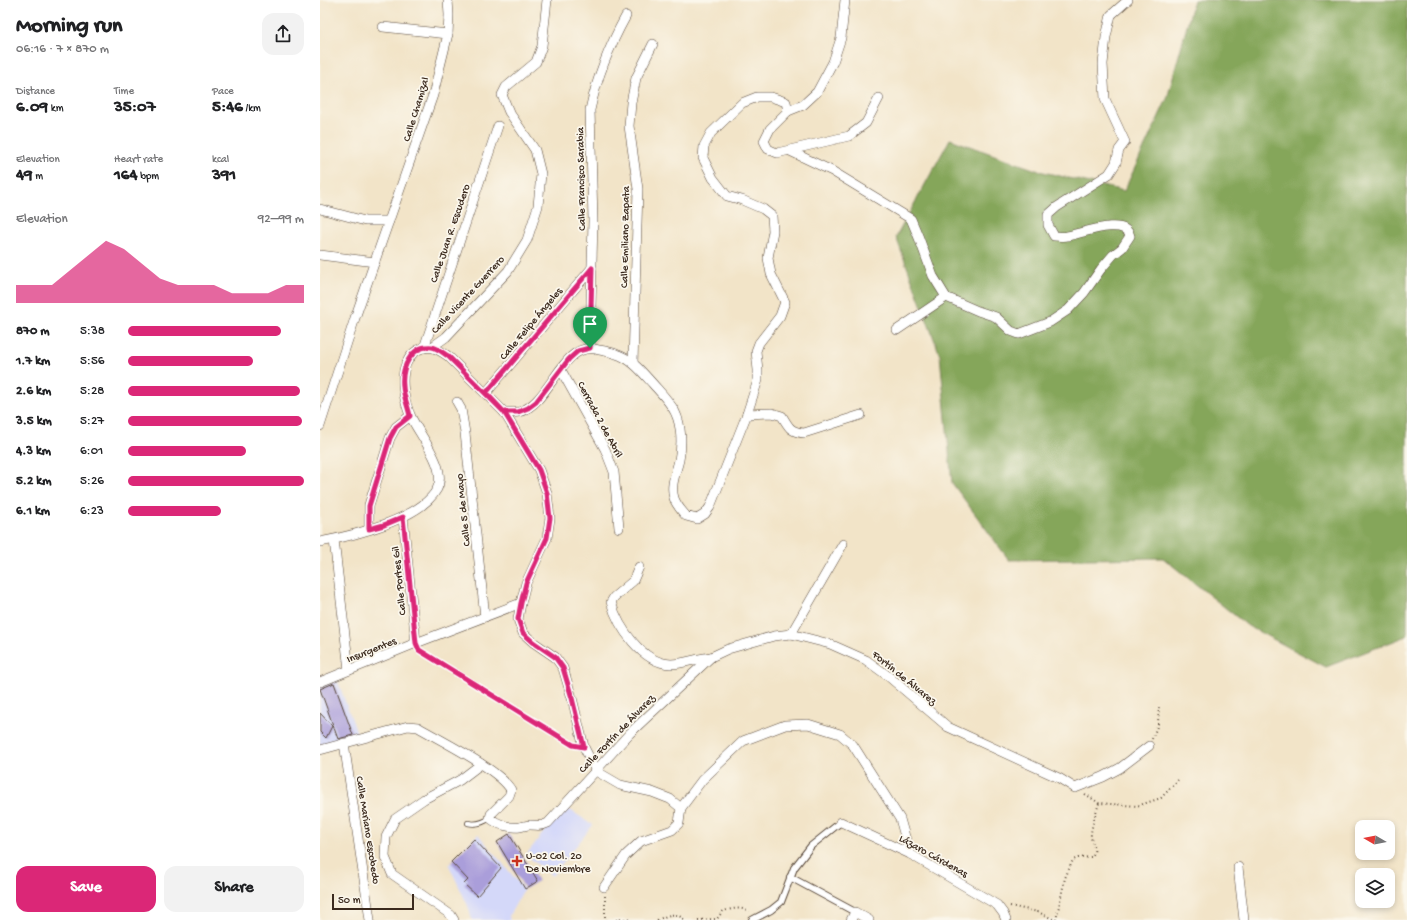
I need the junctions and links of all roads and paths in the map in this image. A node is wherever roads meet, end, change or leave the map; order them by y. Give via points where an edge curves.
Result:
1 (448, 0) edge
2 (547, 0) edge
3 (845, 0) edge
4 (1128, 0) edge
5 (626, 16) dead end
6 (383, 27) dead end
7 (448, 34) junction
8 (653, 44) dead end
9 (879, 98) dead end
10 (788, 111) junction
11 (498, 126) dead end
12 (790, 151) junction
13 (320, 209) edge
14 (389, 221) junction
15 (320, 255) edge
16 (375, 262) junction
17 (592, 268) junction
18 (946, 297) junction
19 (897, 330) dead end
20 (428, 348) junction
21 (590, 348) junction
22 (633, 363) junction
23 (561, 370) junction
24 (486, 393) junction
25 (457, 402) dead end
26 (504, 412) junction
27 (747, 414) junction
28 (861, 415) dead end
29 (410, 416) junction
30 (320, 426) edge
31 (403, 517) junction
32 (619, 528) dead end
33 (369, 529) junction
34 (334, 540) junction
35 (320, 542) edge
36 (843, 544) dead end
37 (639, 567) dead end
38 (521, 603) junction
39 (485, 617) junction
40 (791, 634) junction
41 (416, 643) junction
42 (710, 657) junction
43 (349, 670) junction
44 (320, 682) edge
45 (1159, 705) dead end
46 (344, 743) junction
47 (1149, 746) joint
48 (584, 747) junction
49 (320, 750) edge
50 (481, 764) junction
51 (596, 771) junction
52 (1178, 780) dead end
53 (1075, 788) junction
54 (1099, 803) junction
55 (681, 808) junction
56 (490, 818) junction
57 (841, 822) joint
58 (468, 823) dead end
59 (910, 854) junction
60 (1238, 867) dead end
61 (790, 877) junction
62 (604, 887) joint
63 (997, 905) junction
64 (853, 916) edge
65 (750, 918) edge
66 (370, 920) edge
67 (454, 920) edge
68 (606, 920) edge
69 (616, 920) edge
70 (632, 920) edge
71 (657, 920) edge
72 (685, 920) edge
73 (698, 920) edge
74 (869, 920) edge
75 (1006, 920) edge
76 (1056, 920) edge
77 (1244, 920) edge

1 - 7 street, Calle Chamizal
2 - 20 street, Calle Vicente Guerrero via 542,46 536,62 506,87 502,95 535,150 541,174 538,206 527,240 508,271 446,337
3 - 10 street via 841,38 833,62 816,92 803,105
4 - 18 street via 1111,15 1103,64 1105,99 1125,142 1109,174 1057,207 1048,216 1048,225 1054,236 1065,237 1118,226 1129,232 1127,243 1113,255 1068,310 1050,322 1019,334 1011,331 996,317
5 - 17 street, Calle Francisco Sarabia via 613,39 590,110
6 - 7 street
7 - 14 street, Calle Chamizal via 433,95
8 - 22 street, Calle Emiliano Zapata via 636,78 629,126 638,188
9 - 12 street via 866,123 849,136
10 - 12 street via 770,129 764,141 768,149 777,153
10 - 27 street via 786,102 771,97 757,97 742,103 711,133 704,146 703,158 713,178 727,196 763,209 772,216 773,231 768,258 771,274 785,302 780,316 756,351 758,380
11 - 20 street, Calle Juan R. Escudero
12 - 18 street via 832,171 911,219 933,276
13 - 14 street via 365,221
14 - 16 street, Calle Chamizal
15 - 16 street
16 - 30 street, Calle Chamizal
17 - 21 street, Calle Francisco Sarabia
17 - 24 street, Calle Felipe Ángeles
18 - 19 street
20 - 24 street via 438,349 448,356
20 - 29 street via 419,349 408,358 403,371 402,386
21 - 22 street via 617,354
21 - 23 street via 578,351
22 - 27 street via 676,413 679,424 679,459 672,485 674,498 686,516 697,519 710,507
23 - 26 street via 536,402 528,408 518,412
23 - 32 street, Cerrada 2 de Abril via 606,449 614,472
24 - 26 street
25 - 39 street, Calle 5 de Mayo via 461,409 465,433
26 - 38 street via 539,470 547,493 550,518 547,538 526,583
27 - 28 street via 772,413 782,416 795,432 804,433
29 - 31 street via 438,466 440,476 438,488 431,498
29 - 33 street via 396,427 390,438 369,506
31 - 33 street
31 - 41 street, Calle Portes Gil
33 - 34 street
34 - 35 street
34 - 43 street
36 - 40 street
37 - 42 street via 633,581 611,602 620,623 638,648 655,661 671,664
38 - 39 street, Insurgentes
38 - 48 street via 518,619 523,633 555,657 563,668
39 - 41 street, Insurgentes
40 - 42 street, Fortín de Álvarez via 728,649
40 - 53 street, Fortín de Álvarez via 830,644 866,660 948,727 1059,778
41 - 43 street, Insurgentes
41 - 48 path via 419,650 573,745
42 - 51 street, Calle Fortín de Álvarez via 630,733
43 - 44 street, Insurgentes
45 - 47 path via 1158,724
46 - 49 street
46 - 50 street via 408,726 418,727
46 - 66 street, Calle Mariano Escobedo
47 - 53 street via 1103,778
48 - 51 street
50 - 56 street via 511,790
50 - 67 street via 460,780 424,799 395,819 386,837 385,857 392,874 451,915
51 - 55 street via 620,785 670,799
51 - 56 street, Calle Fortín de Álvarez via 548,823 541,827 509,826
52 - 54 path via 1161,798 1137,806
53 - 54 path
54 - 76 path via 1091,834 1091,841 1095,847 1094,854 1091,858 1073,860
55 - 59 street via 702,780 743,741 785,725 808,724 840,734 853,745 900,819
55 - 62 street via 679,823 672,830 641,841 626,855
56 - 58 lane via 476,825
57 - 59 street, Lázaro Cárdenas
57 - 61 street via 811,846
59 - 63 street, Lázaro Cárdenas
60 - 77 street
61 - 64 street
61 - 65 street via 781,902 772,910
62 - 68 path
63 - 75 street, Lázaro Cárdenas
63 - 76 path via 1015,906
64 - 74 street
65 - 73 path via 747,909 736,909 723,911 717,919
69 - 70 path
71 - 72 path via 672,914

